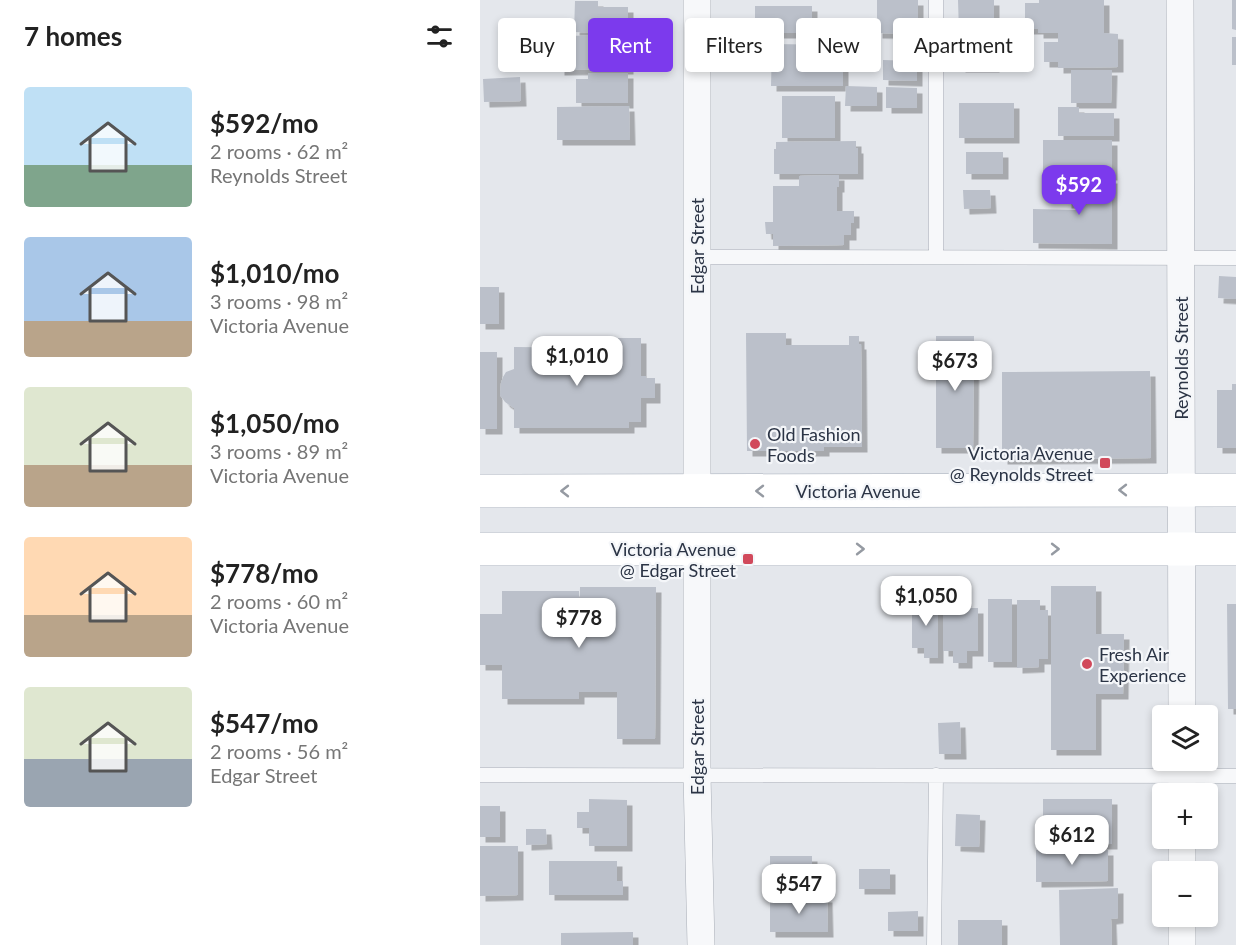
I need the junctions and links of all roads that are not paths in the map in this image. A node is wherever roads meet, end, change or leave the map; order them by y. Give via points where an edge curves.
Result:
1 (696, 0) edge
2 (936, 0) edge
3 (1180, 0) edge
4 (697, 257) junction
5 (936, 257) junction
6 (1181, 258) junction
7 (1236, 258) edge
8 (1181, 490) junction
9 (1236, 490) edge
10 (697, 491) junction
11 (480, 492) edge
12 (480, 549) edge
13 (697, 549) junction
14 (1181, 549) junction
15 (1236, 549) edge
16 (1182, 705) edge
17 (480, 775) edge
18 (697, 775) junction
19 (936, 775) junction
20 (1236, 776) edge
21 (1182, 777) edge
22 (1182, 927) edge
23 (701, 945) edge
24 (934, 945) edge
25 (1182, 945) edge

1 - 4 street, Edgar Street
2 - 5 lane
3 - 6 street, Reynolds Street
4 - 5 lane
4 - 10 street, Edgar Street
5 - 6 lane
6 - 7 lane
6 - 8 street, Reynolds Street
8 - 9 main road, Victoria Avenue
8 -> 10 main road, Victoria Avenue
8 - 14 street, Reynolds Street
10 -> 11 main road, Victoria Avenue
12 - 13 main road
13 -> 14 main road
13 - 18 street, Edgar Street
14 - 15 main road
14 - 16 street, Reynolds Street
17 - 18 lane
18 - 19 lane
18 - 23 street, Edgar Street
19 - 21 lane
19 - 24 lane
20 - 21 lane
22 - 25 street

